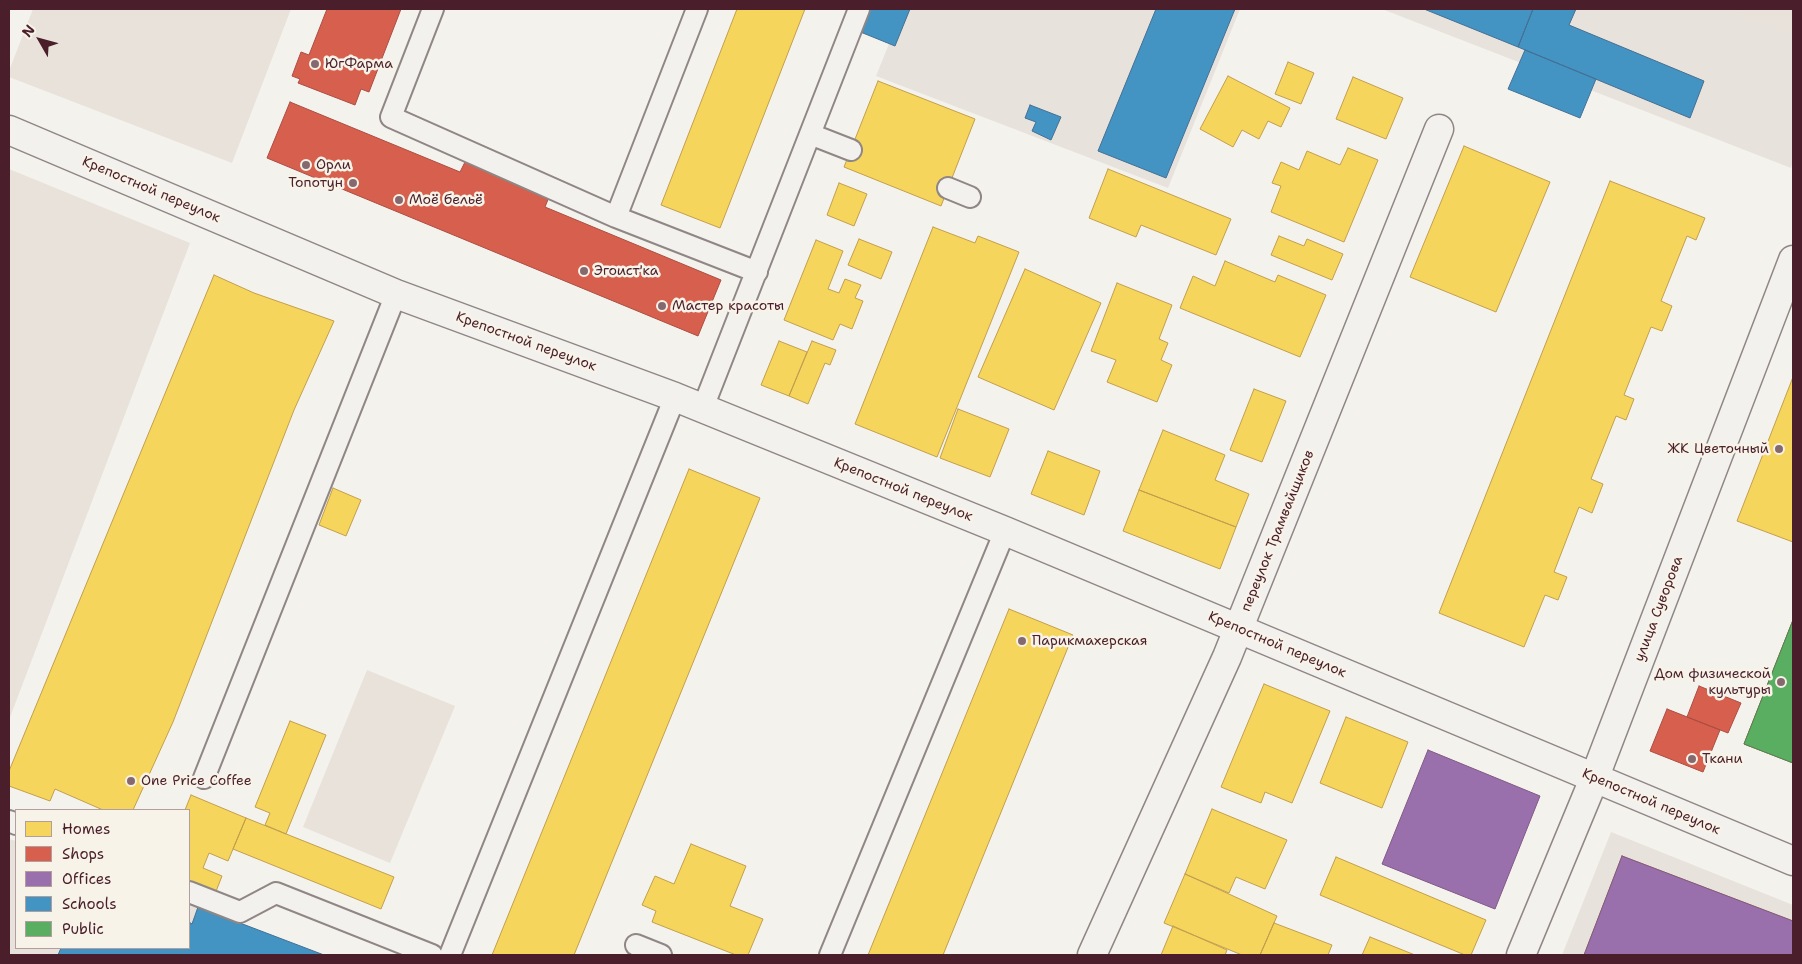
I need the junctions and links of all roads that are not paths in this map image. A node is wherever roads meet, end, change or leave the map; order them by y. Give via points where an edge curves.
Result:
1 (433, 9) edge
2 (697, 9) edge
3 (858, 9) edge
4 (1439, 129) dead end
5 (9, 130) edge
6 (810, 134) junction
7 (851, 150) dead end
8 (948, 188) dead end
9 (970, 197) dead end
10 (616, 217) junction
11 (1793, 260) edge
12 (757, 272) junction
13 (396, 294) junction
14 (675, 398) junction
15 (702, 410) junction
16 (1005, 531) junction
17 (1239, 629) junction
18 (204, 778) dead end
19 (1594, 778) junction
20 (1793, 861) edge
21 (190, 892) edge
22 (636, 945) dead end
23 (432, 955) edge
24 (450, 955) edge
25 (661, 955) edge
26 (830, 955) edge
27 (1092, 955) edge
28 (1521, 955) edge

1 - 10 lane via 391,117
2 - 10 lane
3 - 6 lane
4 - 17 street, переулок Трамвайщиков
5 - 13 street, Крепостной переулок
6 - 7 lane
6 - 12 lane
8 - 9 lane
10 - 12 lane
11 - 19 street, улица Суворова
12 - 15 lane
13 - 14 street, Крепостной переулок
13 - 18 lane
14 - 15 street, Крепостной переулок
14 - 24 lane
15 - 16 street, Крепостной переулок
16 - 17 street, Крепостной переулок
16 - 26 lane
17 - 19 street, Крепостной переулок
17 - 27 street, переулок Трамвайщиков
19 - 20 street, Крепостной переулок
19 - 28 street, улица Суворова
21 - 23 lane via 240,912 276,893
22 - 25 lane

